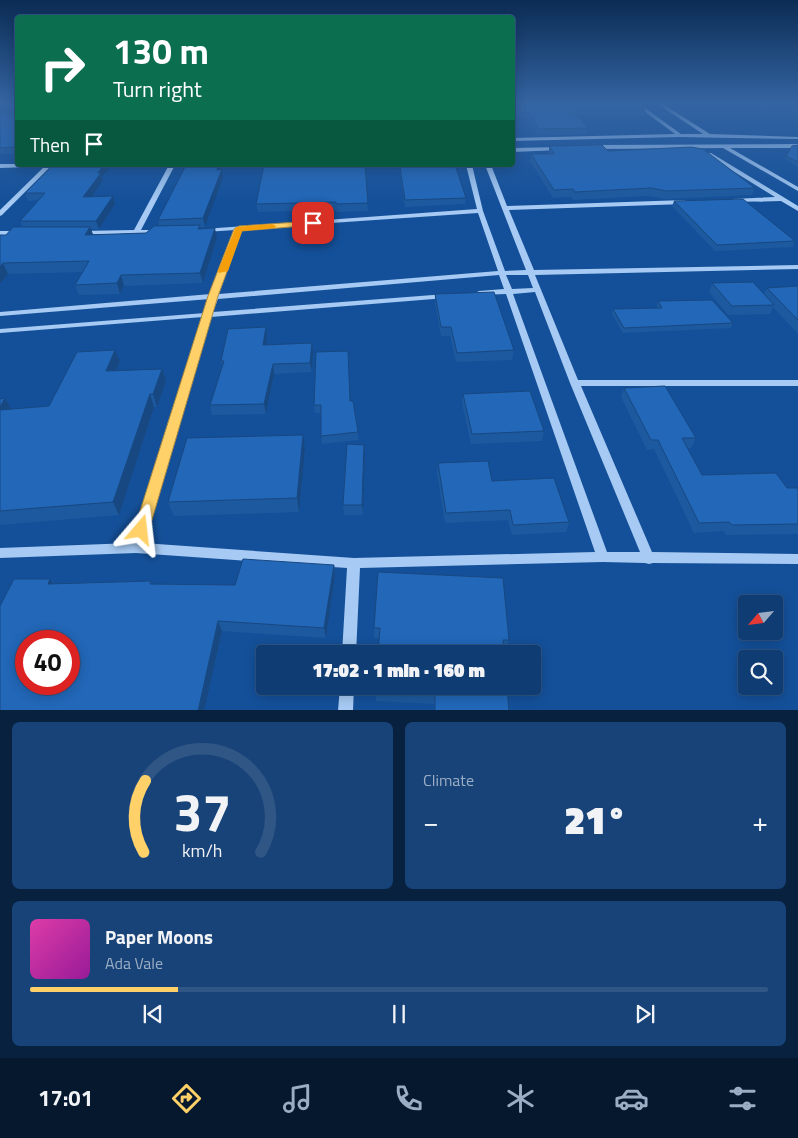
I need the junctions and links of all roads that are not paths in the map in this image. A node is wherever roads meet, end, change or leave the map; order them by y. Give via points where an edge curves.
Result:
1 (642, 136) edge
2 (682, 136) edge
3 (710, 136) edge
4 (716, 136) edge
5 (798, 138) edge
6 (515, 140) edge
7 (694, 145) junction
8 (724, 146) junction
9 (798, 146) edge
10 (569, 148) edge
11 (588, 148) edge
12 (515, 150) edge
13 (15, 160) edge
14 (0, 161) edge
15 (0, 166) edge
16 (15, 166) edge
17 (47, 167) edge
18 (171, 167) edge
19 (469, 167) edge
20 (489, 167) edge
21 (798, 189) edge
22 (782, 199) junction
23 (725, 201) edge
24 (696, 202) edge
25 (506, 208) junction
26 (798, 209) edge
27 (480, 211) junction
28 (0, 214) edge
29 (239, 229) junction
30 (201, 230) edge
31 (164, 232) edge
32 (0, 233) edge
33 (29, 233) edge
34 (68, 233) edge
35 (136, 233) junction
36 (798, 267) edge
37 (502, 273) junction
38 (532, 273) junction
39 (539, 290) junction
40 (508, 291) junction
41 (470, 294) edge
42 (460, 295) edge
43 (213, 296) junction
44 (0, 314) edge
45 (208, 314) junction
46 (0, 331) edge
47 (575, 383) junction
48 (798, 383) edge
49 (136, 548) junction
50 (0, 553) edge
51 (603, 557) junction
52 (798, 558) edge
53 (649, 559) junction
54 (354, 563) junction
55 (349, 645) edge
56 (346, 695) edge
57 (345, 710) edge

1 - 6 street
2 - 7 street
3 - 8 street
4 - 5 street
7 - 8 street
7 - 11 street
7 - 22 street
8 - 9 street
8 - 21 street
10 - 12 street
13 - 14 street
15 - 16 street
17 - 28 street
18 - 35 street
19 - 27 street
20 - 25 street
22 - 23 street
22 - 26 street
24 - 25 street
25 - 38 street
27 - 29 street
27 - 37 street
29 - 30 street
29 - 43 street
31 - 35 street
32 - 33 street
34 - 35 street
36 - 38 street
37 - 38 street
37 - 40 street
37 - 43 street
38 - 39 street
39 - 40 street
39 - 47 street
40 - 41 street
40 - 51 street
42 - 45 street
43 - 44 street
43 - 45 street
45 - 46 street
45 - 49 street
47 - 48 street
47 - 53 street
49 - 50 street
49 - 54 street
51 - 53 street
51 - 54 street
52 - 53 street
54 - 55 street
56 - 57 street

